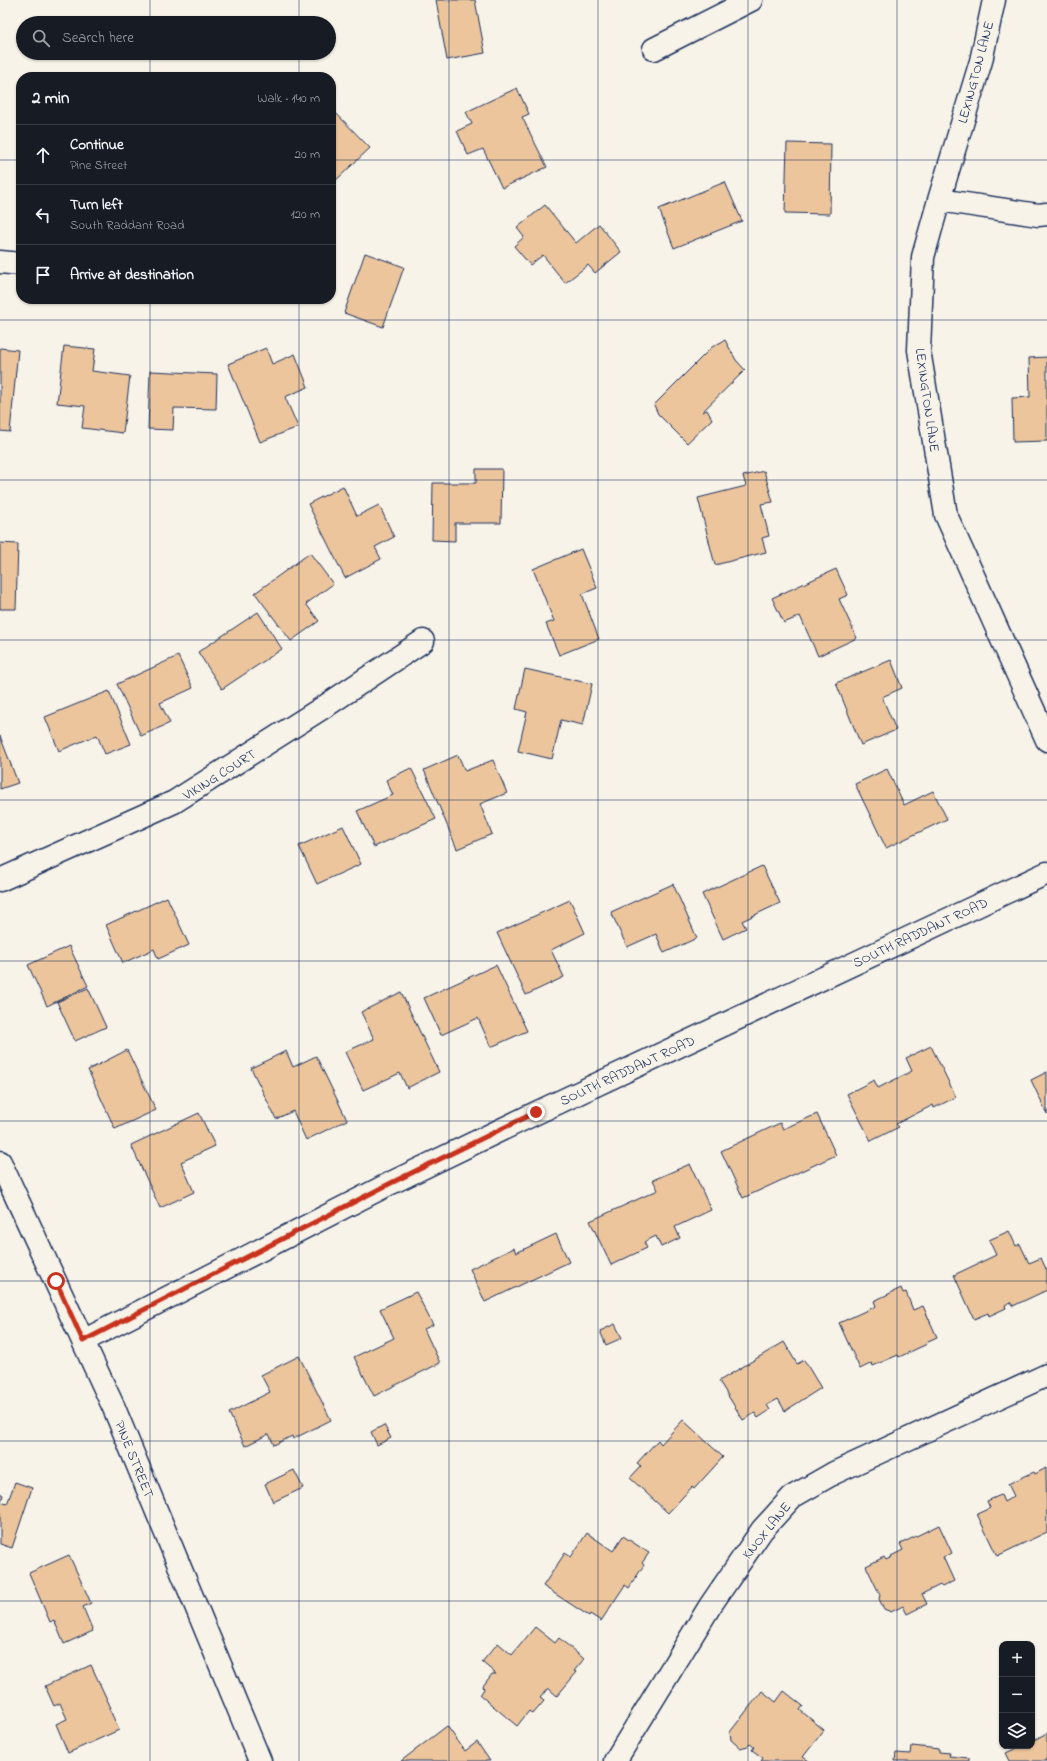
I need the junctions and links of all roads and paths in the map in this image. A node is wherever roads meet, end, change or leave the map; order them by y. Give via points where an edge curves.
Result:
1 (751, 0) edge
2 (994, 0) edge
3 (654, 49) dead end
4 (939, 200) junction
5 (1047, 214) edge
6 (0, 262) edge
7 (16, 264) edge
8 (423, 641) dead end
9 (1047, 740) edge
10 (1047, 873) edge
11 (0, 880) edge
12 (0, 1162) edge
13 (83, 1341) junction
14 (1047, 1375) edge
15 (616, 1760) edge
16 (260, 1761) edge

1 - 3 street
2 - 4 street, LEXINGTON LANE via 981,61
4 - 5 street via 1038,215
4 - 9 street, LEXINGTON LANE via 923,257 919,350 946,515
6 - 7 street
8 - 11 street, VIKING COURT via 174,802
10 - 13 street, SOUTH RADDANT ROAD via 536,1112 391,1183
12 - 13 street, PINE STREET
13 - 16 street, PINE STREET via 114,1408
14 - 15 street, KNOX LANE via 834,1473 792,1498 762,1530 710,1606

